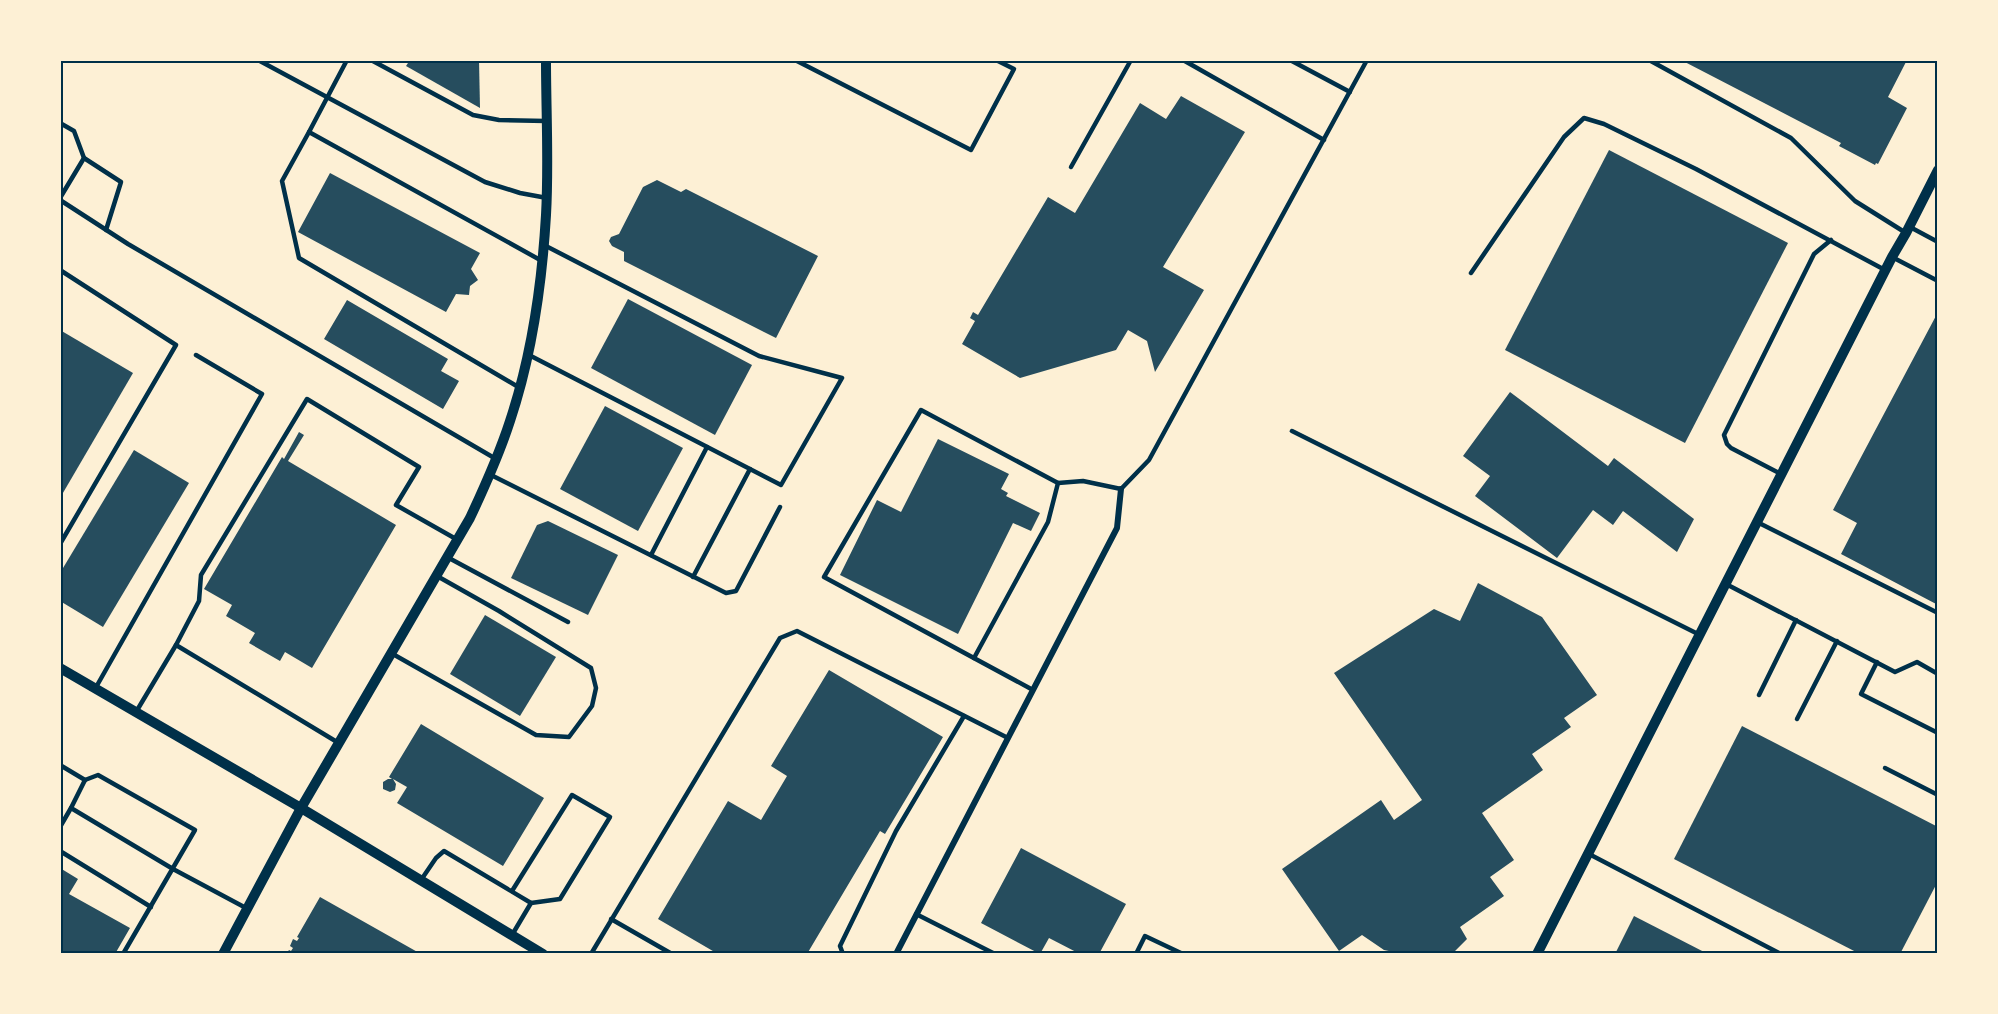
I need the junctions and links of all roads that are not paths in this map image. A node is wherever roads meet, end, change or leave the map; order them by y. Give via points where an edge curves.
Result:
1 (258, 60) edge
2 (347, 60) edge
3 (371, 60) edge
4 (546, 60) edge
5 (795, 60) edge
6 (996, 60) edge
7 (1131, 60) edge
8 (1183, 60) edge
9 (1290, 60) edge
10 (1367, 60) edge
11 (1649, 60) edge
12 (1350, 92) junction
13 (327, 97) junction
14 (546, 121) junction
15 (60, 123) edge
16 (309, 132) junction
17 (1324, 140) junction
18 (84, 158) junction
19 (1071, 167) dead end
20 (1938, 170) edge
21 (546, 198) junction
22 (60, 199) edge
23 (106, 230) junction
24 (1908, 230) junction
25 (1831, 240) junction
26 (1938, 242) edge
27 (544, 245) junction
28 (1892, 257) junction
29 (542, 261) junction
30 (60, 270) edge
31 (1885, 270) junction
32 (1472, 273) dead end
33 (1938, 281) edge
34 (196, 355) dead end
35 (528, 355) junction
36 (520, 388) junction
37 (1292, 431) dead end
38 (707, 447) junction
39 (496, 459) junction
40 (750, 469) junction
41 (1781, 474) junction
42 (491, 475) junction
43 (1058, 483) junction
44 (1121, 489) junction
45 (780, 507) dead end
46 (1757, 522) junction
47 (457, 540) junction
48 (60, 544) edge
49 (651, 555) junction
50 (447, 557) junction
51 (436, 576) junction
52 (693, 577) junction
53 (1726, 584) junction
54 (1938, 613) edge
55 (1796, 621) junction
56 (568, 622) dead end
57 (1700, 635) junction
58 (1837, 641) junction
59 (176, 645) junction
60 (391, 653) junction
61 (974, 658) junction
62 (1877, 662) junction
63 (60, 668) edge
64 (1938, 674) edge
65 (95, 688) junction
66 (1033, 690) junction
67 (1759, 694) dead end
68 (136, 712) junction
69 (964, 716) junction
70 (1797, 719) dead end
71 (1938, 733) edge
72 (1008, 738) junction
73 (338, 743) junction
74 (60, 765) edge
75 (1885, 768) dead end
76 (85, 780) junction
77 (1938, 795) edge
78 (71, 808) junction
79 (301, 808) junction
80 (60, 827) edge
81 (60, 851) edge
82 (1589, 854) junction
83 (173, 868) junction
84 (421, 880) junction
85 (512, 891) junction
86 (531, 903) junction
87 (151, 907) junction
88 (248, 909) junction
89 (916, 914) junction
90 (611, 919) junction
91 (512, 935) junction
92 (540, 953) edge
93 (123, 954) edge
94 (223, 954) edge
95 (591, 954) edge
96 (672, 954) edge
97 (843, 954) edge
98 (896, 954) edge
99 (995, 954) edge
100 (1136, 954) edge
101 (1183, 954) edge
102 (1537, 954) edge
103 (1781, 954) edge

1 - 13 lane
2 - 13 lane
3 - 14 lane via 473,115
4 - 14 street
5 - 6 lane via 970,150 1014,69
7 - 19 lane
8 - 17 lane
9 - 12 lane
10 - 12 lane
11 - 24 lane via 1791,138 1855,201
12 - 17 lane
13 - 16 lane
13 - 21 lane via 485,182
14 - 21 street
15 - 18 lane via 74,131
16 - 29 lane
16 - 36 lane via 282,181 299,258
17 - 44 lane via 1149,460
18 - 22 lane
18 - 23 lane via 121,182
20 - 24 street
21 - 27 street
22 - 23 lane
23 - 39 lane
24 - 26 lane
24 - 28 street
25 - 31 lane
25 - 32 lane via 1604,124 1584,118 1564,136
25 - 41 lane via 1814,254 1724,435 1731,448
27 - 29 street
27 - 40 lane via 759,356 842,378 781,484
28 - 31 street
28 - 33 lane
29 - 35 street
30 - 48 lane via 176,345
31 - 41 street
34 - 65 lane via 262,394
35 - 36 street
35 - 38 lane
36 - 39 street
37 - 57 lane
38 - 40 lane
38 - 49 lane
39 - 42 street
40 - 52 lane
41 - 46 street
42 - 47 street
42 - 49 lane
43 - 44 lane via 1083,481
43 - 61 lane via 1048,522
43 - 61 lane via 921,410 825,577
44 - 66 street via 1117,528
45 - 52 lane via 736,591 726,593
46 - 53 street
46 - 54 lane
47 - 50 street
47 - 59 lane via 396,505 419,467 307,399 201,575 199,601
49 - 52 lane
50 - 51 street
50 - 56 lane
51 - 60 street
51 - 60 lane via 591,668 596,688 592,706 569,737 536,735
53 - 55 lane
53 - 57 street
55 - 58 lane
55 - 67 lane
57 - 82 street
58 - 62 lane
58 - 70 lane
59 - 68 lane
59 - 73 lane
60 - 73 street
61 - 66 lane
62 - 64 lane via 1895,672 1917,662
62 - 71 lane via 1861,694
63 - 65 street
65 - 68 street
66 - 72 street
68 - 79 street
69 - 72 lane
69 - 90 lane via 797,631 780,638
69 - 97 lane via 896,831 840,946
72 - 89 street
73 - 79 street
74 - 76 lane
75 - 77 lane
76 - 78 lane
76 - 83 lane via 98,776 195,830
78 - 80 lane
78 - 83 lane
79 - 84 street
79 - 88 street
81 - 87 lane
82 - 102 street
82 - 103 lane
83 - 87 lane
83 - 88 lane
84 - 85 lane via 444,851
84 - 91 street
85 - 86 lane
85 - 86 lane via 572,795 610,817 560,899
86 - 91 lane
87 - 93 lane
88 - 94 street
89 - 98 street
89 - 99 lane
90 - 95 lane
90 - 96 lane
91 - 92 street
100 - 101 lane via 1145,936

